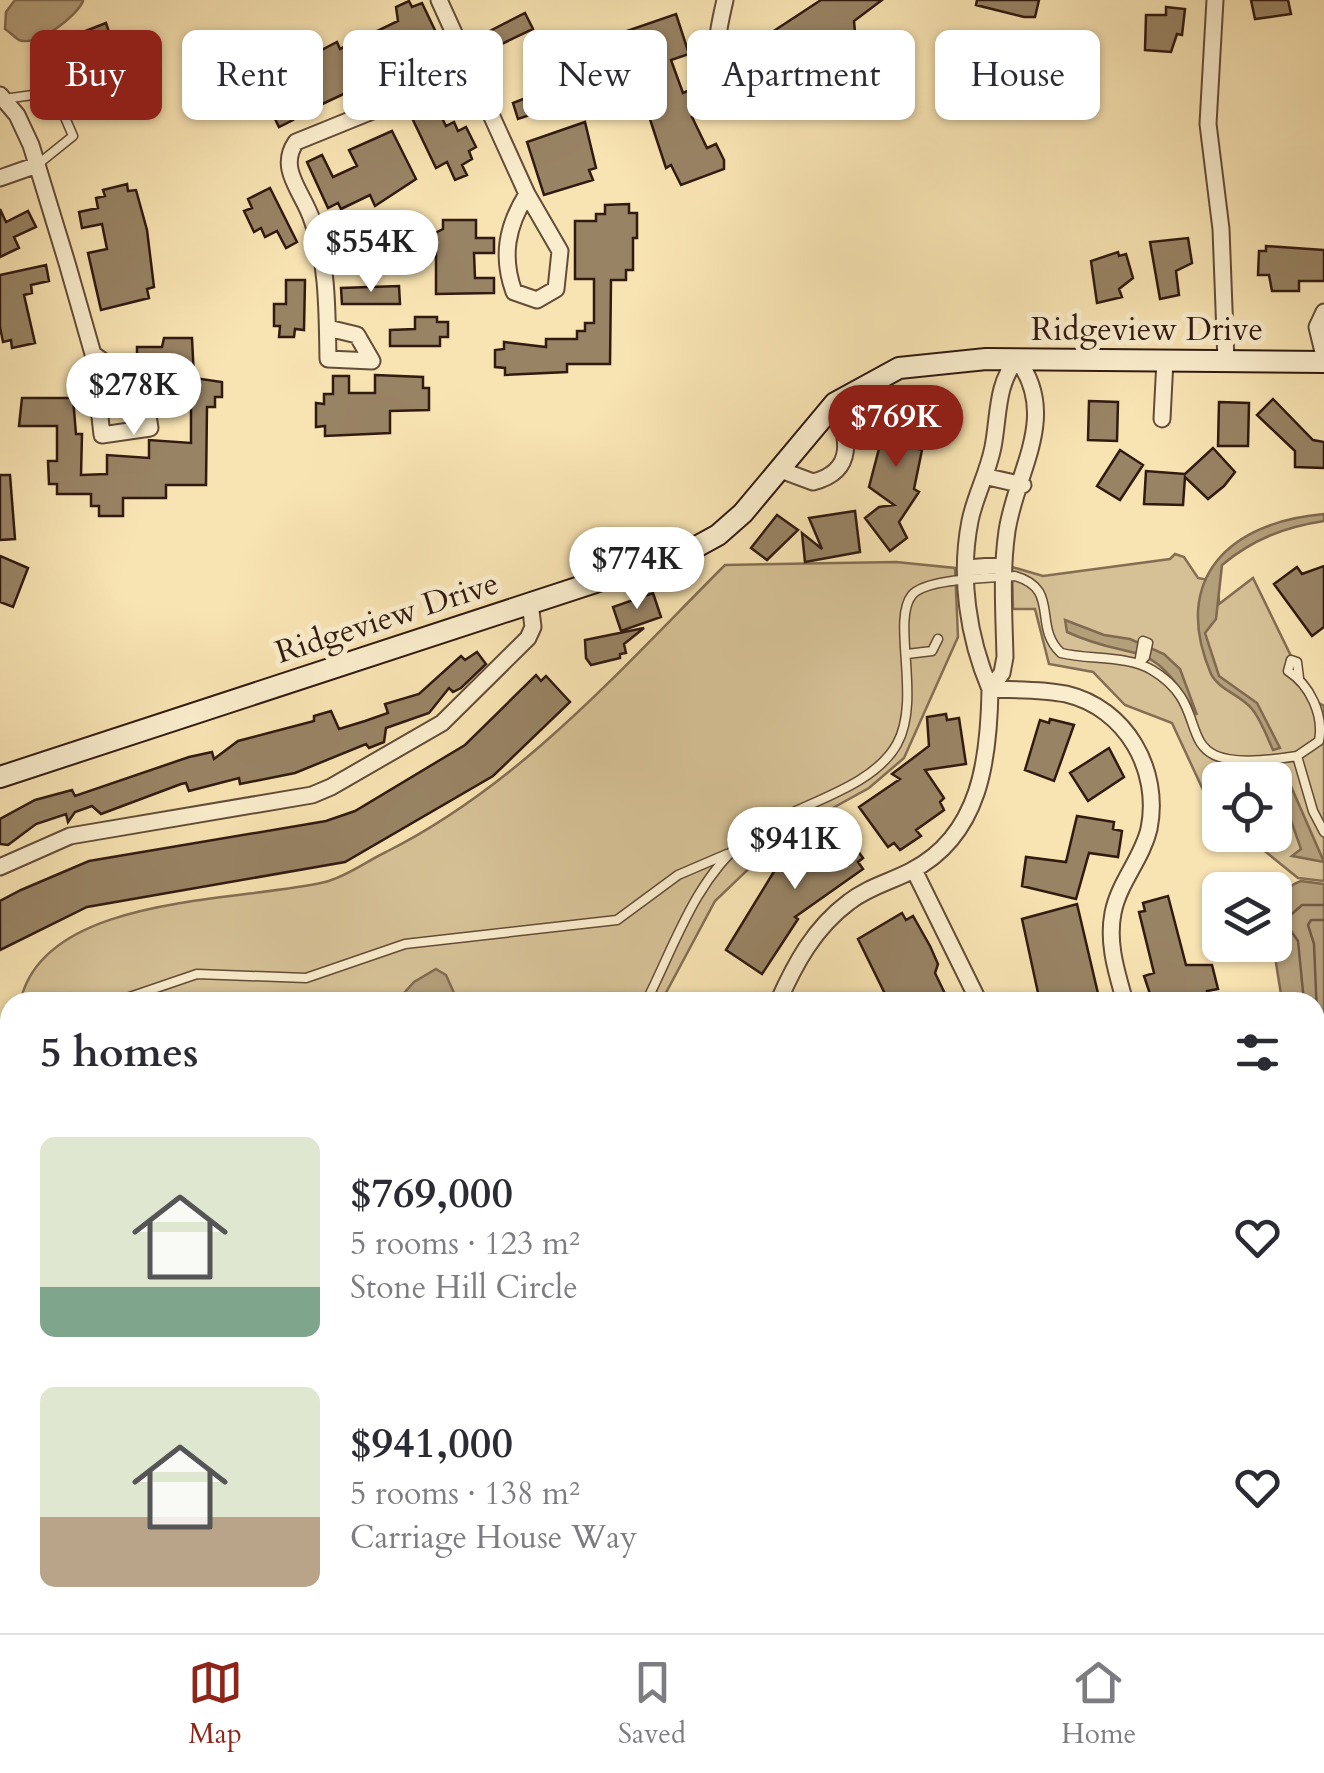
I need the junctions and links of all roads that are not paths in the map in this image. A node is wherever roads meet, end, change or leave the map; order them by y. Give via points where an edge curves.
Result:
1 (439, 0) edge
2 (725, 0) edge
3 (1215, 0) edge
4 (452, 30) edge
5 (718, 30) edge
6 (2, 97) edge
7 (350, 120) edge
8 (493, 120) edge
9 (37, 165) junction
10 (0, 178) edge
11 (527, 194) junction
12 (1324, 312) edge
13 (328, 328) dead end
14 (93, 354) junction
15 (1018, 359) junction
16 (1324, 359) edge
17 (1165, 360) junction
18 (1226, 360) junction
19 (835, 403) junction
20 (1162, 419) dead end
21 (778, 469) junction
22 (988, 476) junction
23 (1022, 485) junction
24 (1004, 571) junction
25 (967, 574) junction
26 (530, 603) junction
27 (938, 639) dead end
28 (907, 654) junction
29 (1300, 678) dead end
30 (990, 689) junction
31 (1298, 756) junction
32 (0, 777) edge
33 (1324, 832) edge
34 (730, 853) junction
35 (0, 868) edge
36 (914, 870) junction
37 (145, 992) edge
38 (651, 992) edge
39 (783, 992) edge
40 (974, 992) edge
41 (1123, 992) edge

1 - 4 street
2 - 5 street
3 - 18 street via 1208,124
6 - 9 street via 18,115
6 - 9 lane via 54,92 73,136
7 - 13 street via 296,142 288,154 321,252
8 - 11 street
9 - 10 street
9 - 14 street
11 - 11 street via 560,250 556,290 536,300 514,292 505,261 514,214
12 - 16 street via 1317,327
14 - 14 street via 102,435 150,428 135,384
15 - 17 street, Ridgeview Drive
15 - 19 street, Ridgeview Drive via 918,363 870,380
15 - 22 street via 1003,380
15 - 23 street via 1032,380 1037,412
16 - 18 street, Ridgeview Drive
17 - 18 street, Ridgeview Drive
17 - 20 street
19 - 21 street, Ridgeview Drive
19 - 21 street via 848,440 843,464 813,482
21 - 26 street, Ridgeview Drive via 743,514 703,544
22 - 23 street
22 - 25 street via 970,517
23 - 24 street via 1011,511
24 - 25 street
24 - 30 street via 1002,673
24 - 31 lane via 1038,585 1047,632 1061,653 1141,659 1168,684 1198,741 1216,758
25 - 28 lane via 922,587 909,598
25 - 30 street via 970,640
26 - 32 street, Ridgeview Drive
26 - 35 street via 528,638 452,714 332,787 70,836
27 - 28 lane via 932,651
28 - 34 lane via 908,716 890,754 832,794 758,829
29 - 31 lane via 1319,710 1322,731
30 - 36 street via 989,748 976,798 948,840
30 - 41 street via 1046,691 1091,703 1124,730 1146,766 1148,832 1119,892 1111,932
31 - 33 lane
34 - 37 lane via 678,875 618,920 405,944 306,978 197,974
34 - 38 lane via 686,916
36 - 39 street via 873,886 826,922
36 - 40 street

